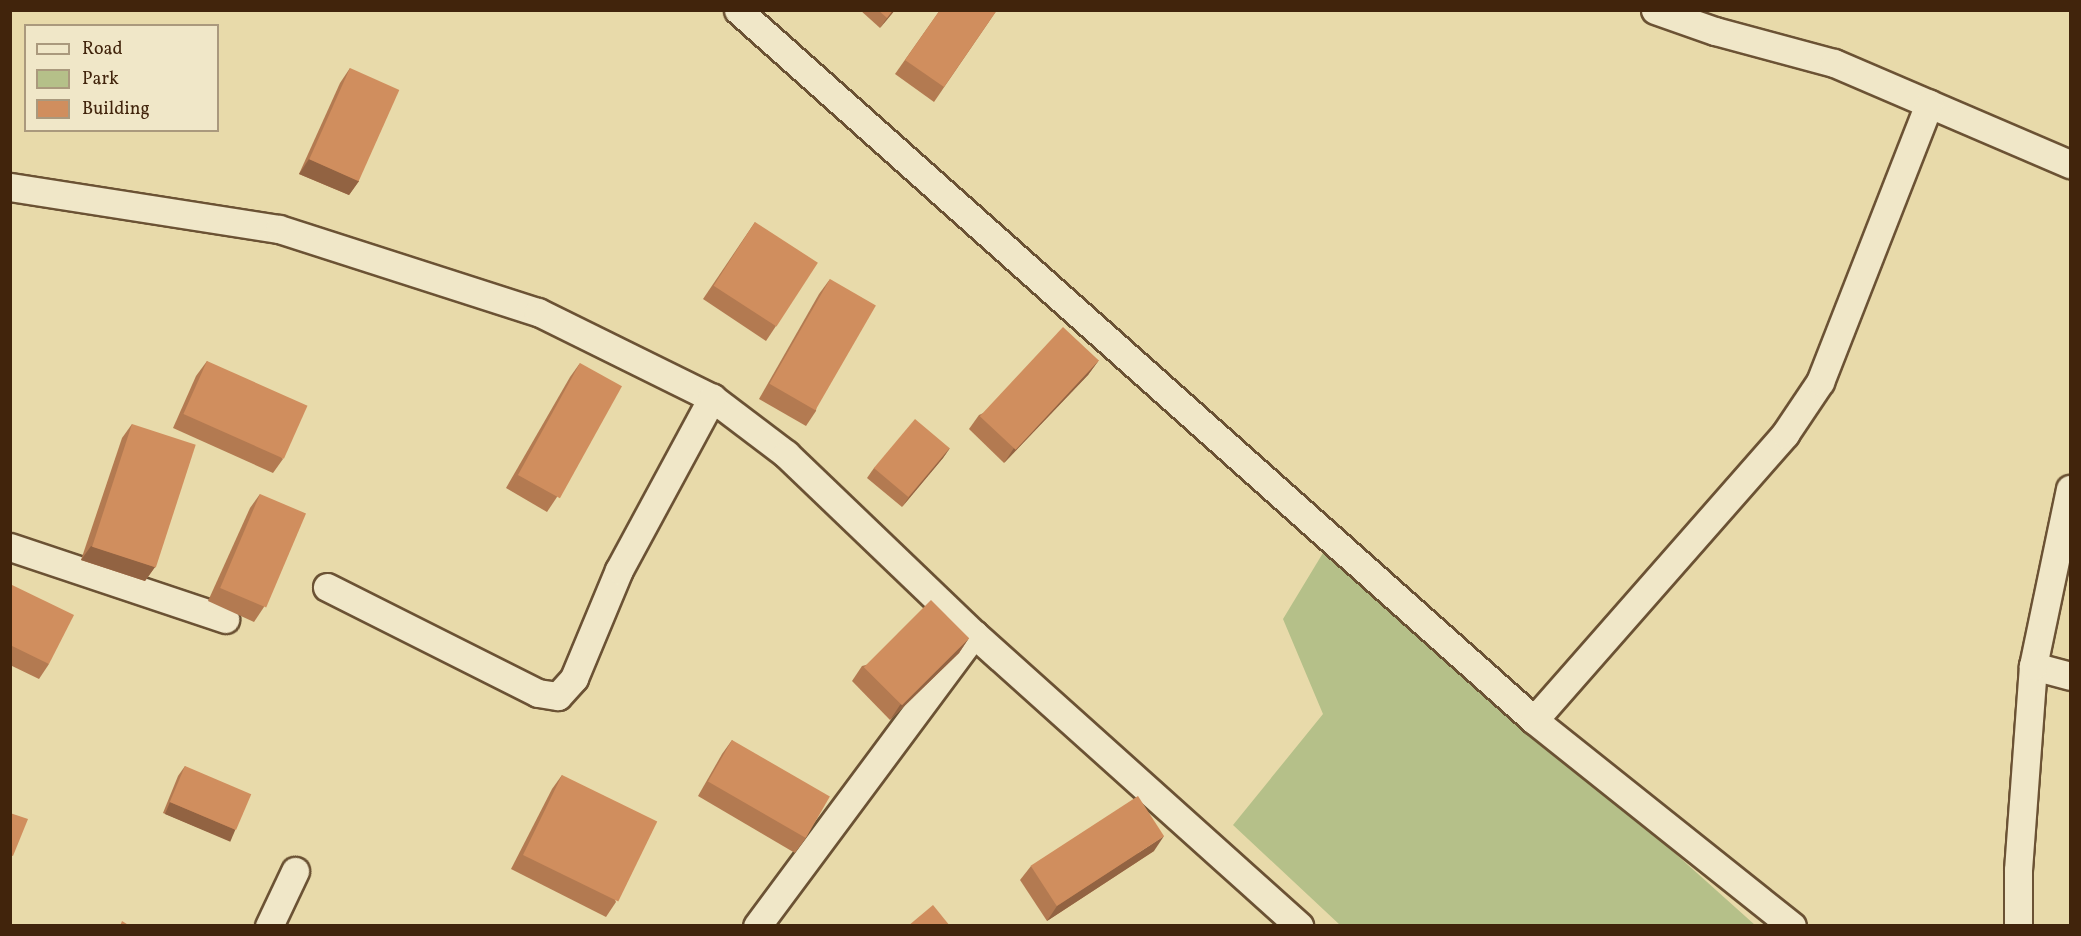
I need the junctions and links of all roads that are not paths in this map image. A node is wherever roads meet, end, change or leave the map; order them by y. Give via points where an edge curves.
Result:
1 (738, 10) edge
2 (1655, 10) edge
3 (1929, 104) junction
4 (2070, 164) edge
5 (10, 187) edge
6 (712, 399) junction
7 (2070, 489) edge
8 (10, 547) edge
9 (327, 587) dead end
10 (225, 619) dead end
11 (974, 634) junction
12 (2033, 666) junction
13 (2070, 676) edge
14 (1534, 720) junction
15 (295, 871) dead end
16 (269, 926) edge
17 (757, 926) edge
18 (1299, 926) edge
19 (1792, 926) edge
20 (2018, 926) edge

1 - 14 street
2 - 3 street via 1715,31 1834,63
3 - 4 street
3 - 14 street via 1820,382 1785,434
5 - 6 street via 279,229 538,312
6 - 9 street via 619,570 574,678 558,696 528,688
6 - 11 street via 786,454
7 - 12 street
8 - 10 street
11 - 17 street
11 - 18 street
12 - 13 street
12 - 20 street
14 - 19 street
15 - 16 street

